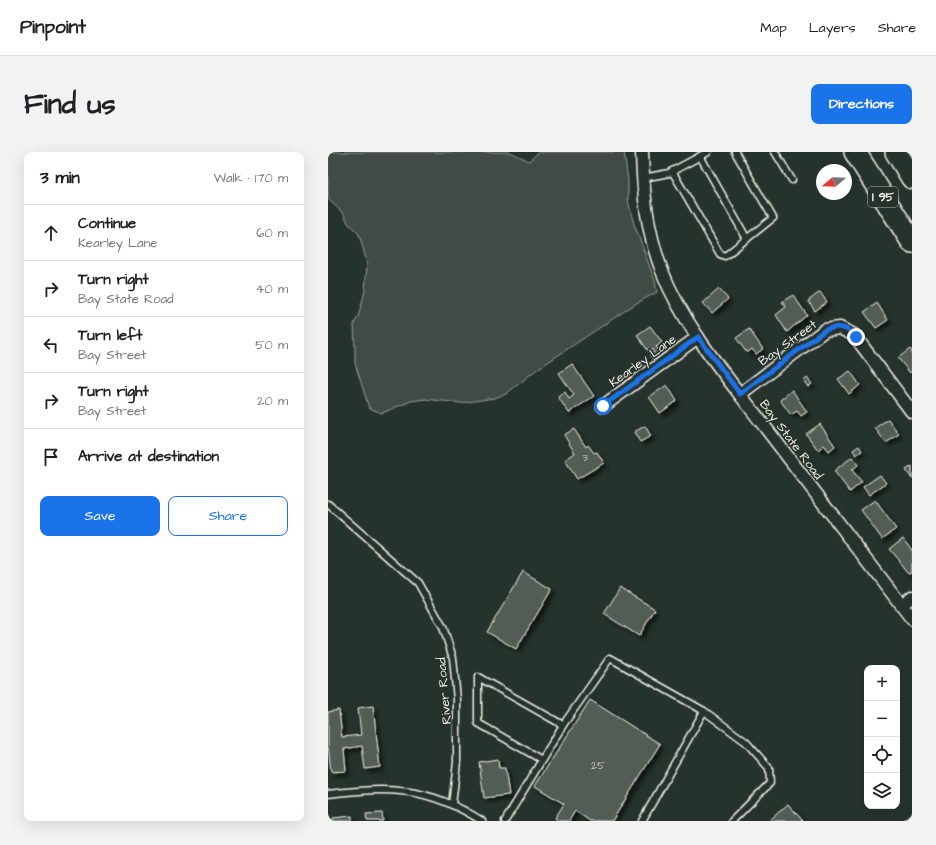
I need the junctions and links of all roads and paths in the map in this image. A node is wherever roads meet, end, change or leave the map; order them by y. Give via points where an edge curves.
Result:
1 (642, 152) edge
2 (708, 152) edge
3 (735, 152) edge
4 (775, 152) edge
5 (855, 152) edge
6 (896, 152) edge
7 (700, 156) junction
8 (672, 171) junction
9 (643, 178) junction
10 (912, 178) edge
11 (792, 180) dead end
12 (747, 239) junction
13 (912, 242) edge
14 (698, 337) junction
15 (740, 394) junction
16 (603, 406) dead end
17 (912, 412) edge
18 (328, 504) edge
19 (912, 597) edge
20 (901, 605) junction
21 (912, 619) edge
22 (704, 711) junction
23 (563, 725) junction
24 (542, 760) junction
25 (328, 794) edge
26 (452, 805) junction
27 (643, 820) edge
28 (482, 821) edge
29 (505, 821) edge
30 (732, 821) edge

1 - 9 street, Bay State Road
2 - 7 lane
3 - 12 lane via 773,215 772,220
4 - 11 lane
5 - 13 highway, I 95
6 - 10 highway, I 95
7 - 8 lane
7 - 12 lane
8 - 9 lane
8 - 12 lane via 722,256
9 - 14 street, Bay State Road via 647,217 658,258 669,287
14 - 15 street, Bay State Road
14 - 16 street, Kearley Lane
15 - 17 street, Bay Street via 825,330 840,328 854,334
15 - 20 street, Bay State Road
18 - 26 lane, River Road via 418,583 443,627 453,658 457,700 457,762
19 - 20 street
20 - 21 street, Bay State Road
22 - 23 lane via 610,658
22 - 27 lane
22 - 30 lane via 746,742 769,768 770,783
23 - 24 lane
23 - 24 lane via 478,677 478,722
24 - 29 lane
25 - 26 lane via 369,790 410,791 435,797
26 - 28 lane

